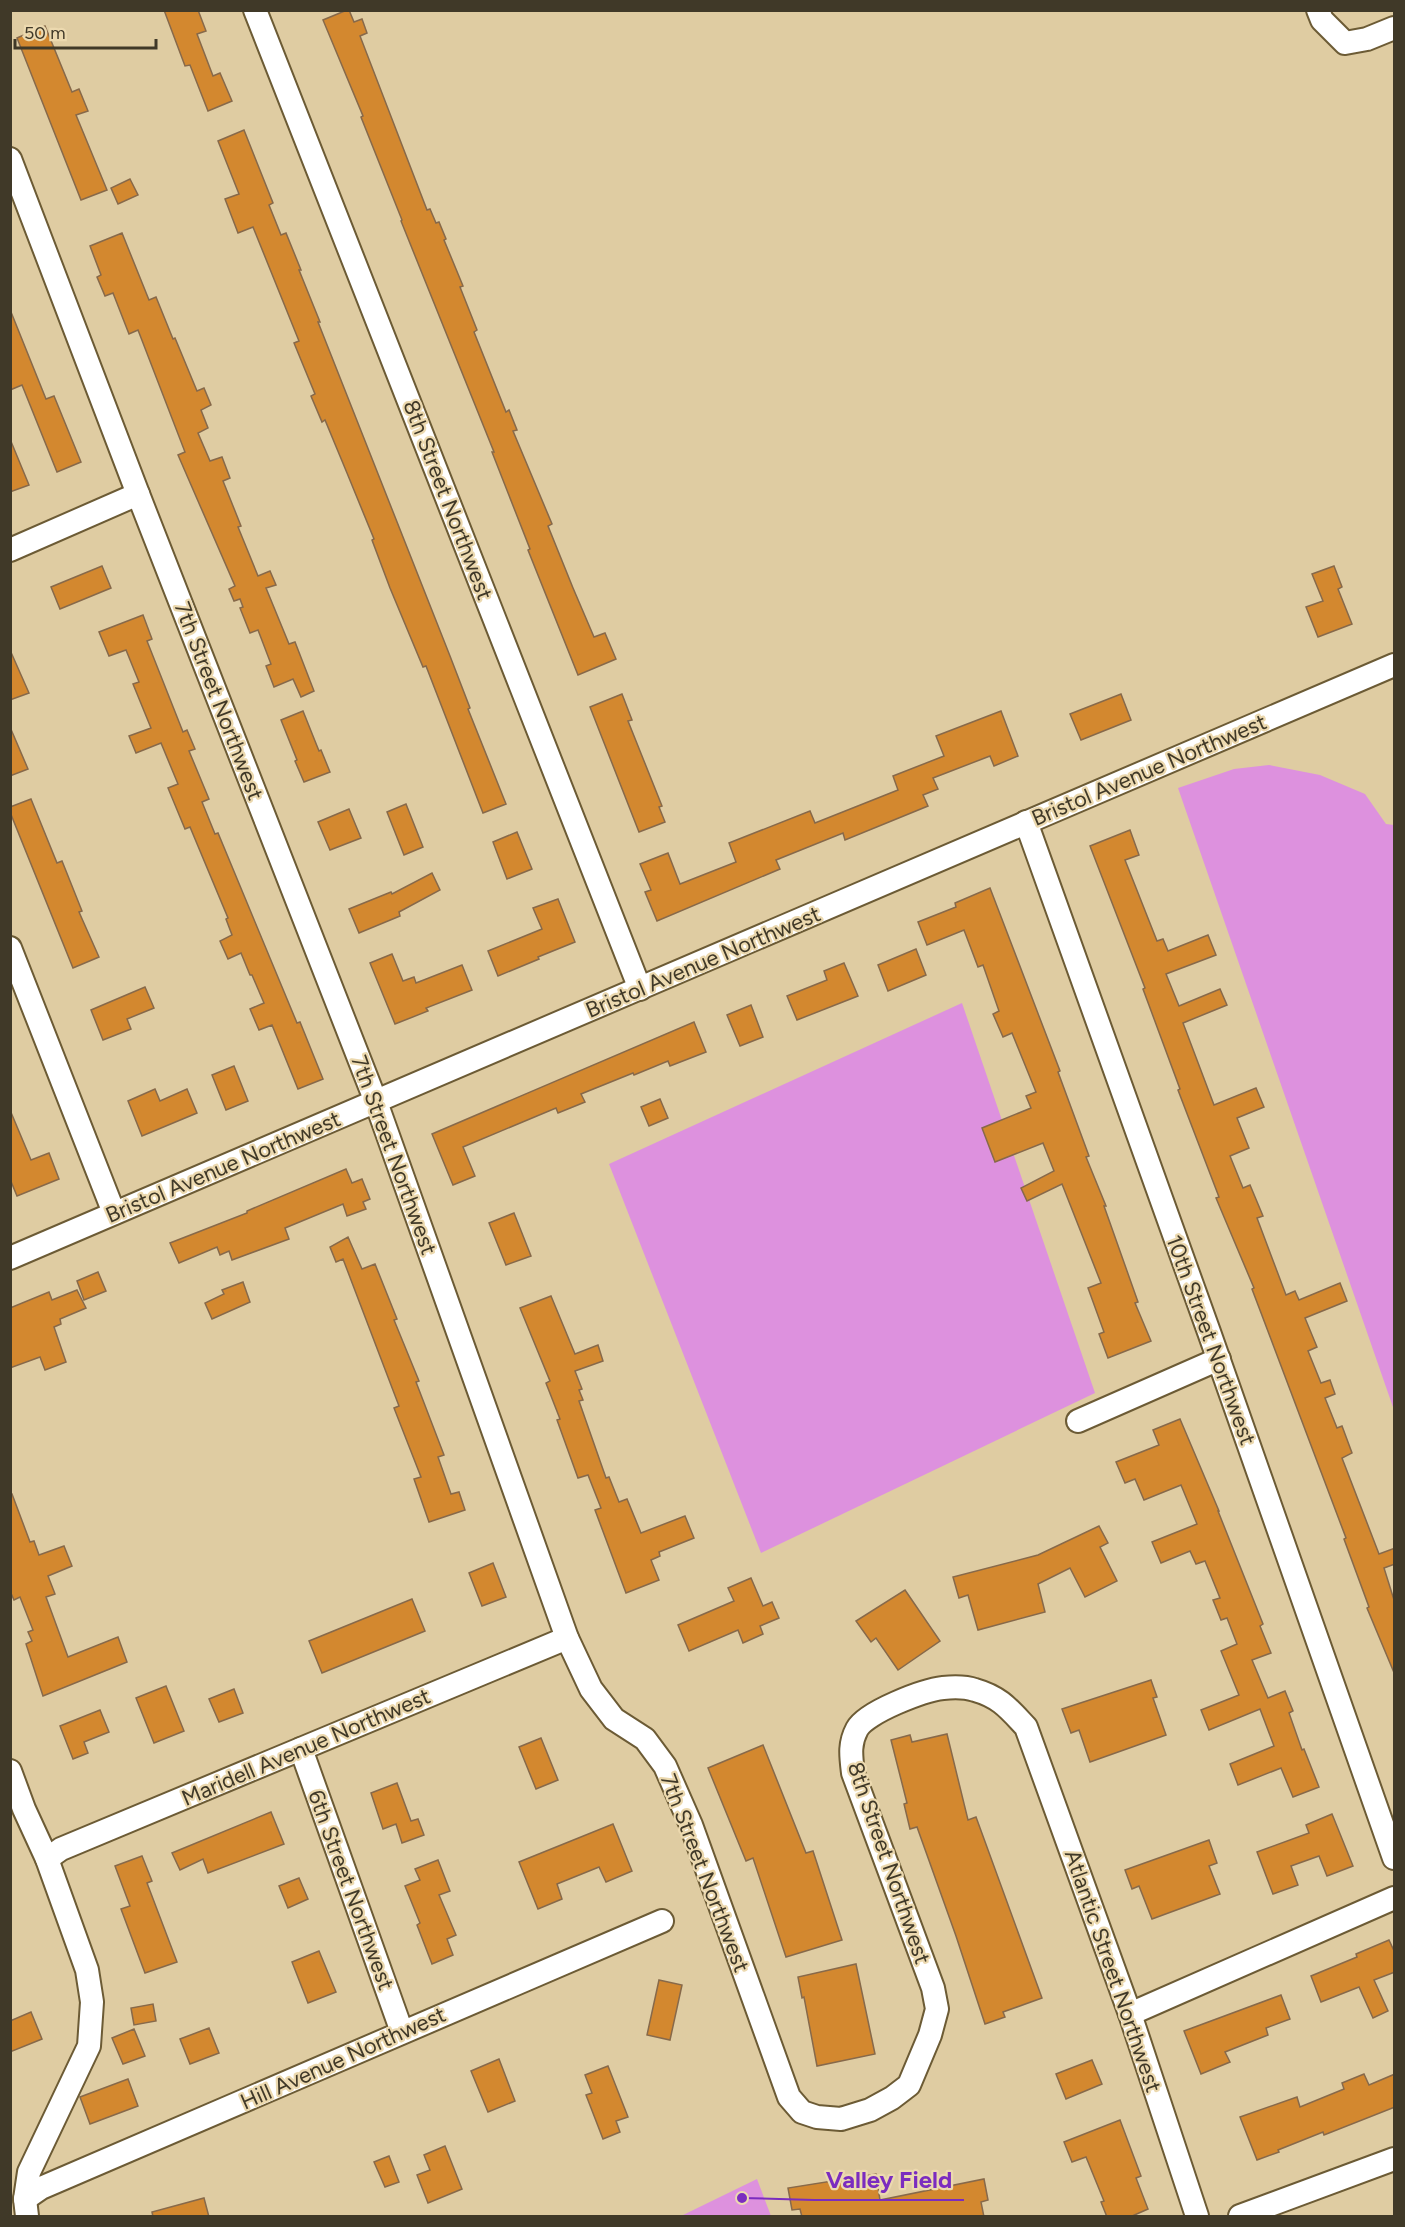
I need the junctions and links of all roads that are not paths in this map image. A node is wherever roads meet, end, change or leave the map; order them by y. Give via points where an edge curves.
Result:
1 (255, 10) edge
2 (1318, 10) edge
3 (1395, 28) edge
4 (10, 159) edge
5 (138, 494) junction
6 (10, 550) edge
7 (1395, 665) edge
8 (1026, 822) junction
9 (10, 948) edge
10 (640, 989) junction
11 (376, 1102) junction
12 (114, 1213) junction
13 (10, 1258) edge
14 (1219, 1359) junction
15 (1078, 1421) dead end
16 (567, 1638) junction
17 (1026, 1727) joint
18 (301, 1749) junction
19 (10, 1771) edge
20 (17, 1811) edge
21 (1395, 1858) edge
22 (47, 1859) junction
23 (1395, 1898) edge
24 (662, 1921) dead end
25 (1130, 2014) junction
26 (402, 2032) junction
27 (817, 2117) joint
28 (1395, 2159) edge
29 (26, 2208) edge
30 (1197, 2217) edge
31 (1240, 2217) edge

1 - 10 street, 8th Street Northwest
2 - 3 street via 1322,20 1345,43
4 - 5 street, 7th Street Northwest
5 - 6 street
5 - 11 street, 7th Street Northwest
7 - 8 street, Bristol Avenue Northwest
8 - 10 street, Bristol Avenue Northwest
8 - 14 street, 10th Street Northwest
9 - 12 street
10 - 11 street, Bristol Avenue Northwest
11 - 12 street, Bristol Avenue Northwest
11 - 16 street, 7th Street Northwest
12 - 13 street, Bristol Avenue Northwest
14 - 15 street
14 - 21 street, 10th Street Northwest
16 - 18 street, Maridell Avenue Northwest
16 - 27 street, 7th Street Northwest via 591,1689 614,1719 645,1739 665,1766 691,1825 789,2097 802,2112
17 - 25 street, Atlantic Street Northwest
17 - 27 street, 8th Street Northwest via 1001,1701 973,1689 942,1688 907,1698 858,1726 850,1744 853,1773 933,1988 937,2009 909,2085 870,2110 841,2120
18 - 22 street, Maridell Avenue Northwest via 61,1849
18 - 26 street, 6th Street Northwest
19 - 20 street
20 - 22 street
22 - 29 street via 87,1970 92,2002 89,2046 30,2172
23 - 25 street
24 - 26 street, Hill Avenue Northwest
25 - 30 street, Atlantic Street Northwest
26 - 29 street, Hill Avenue Northwest via 41,2188
28 - 31 street

